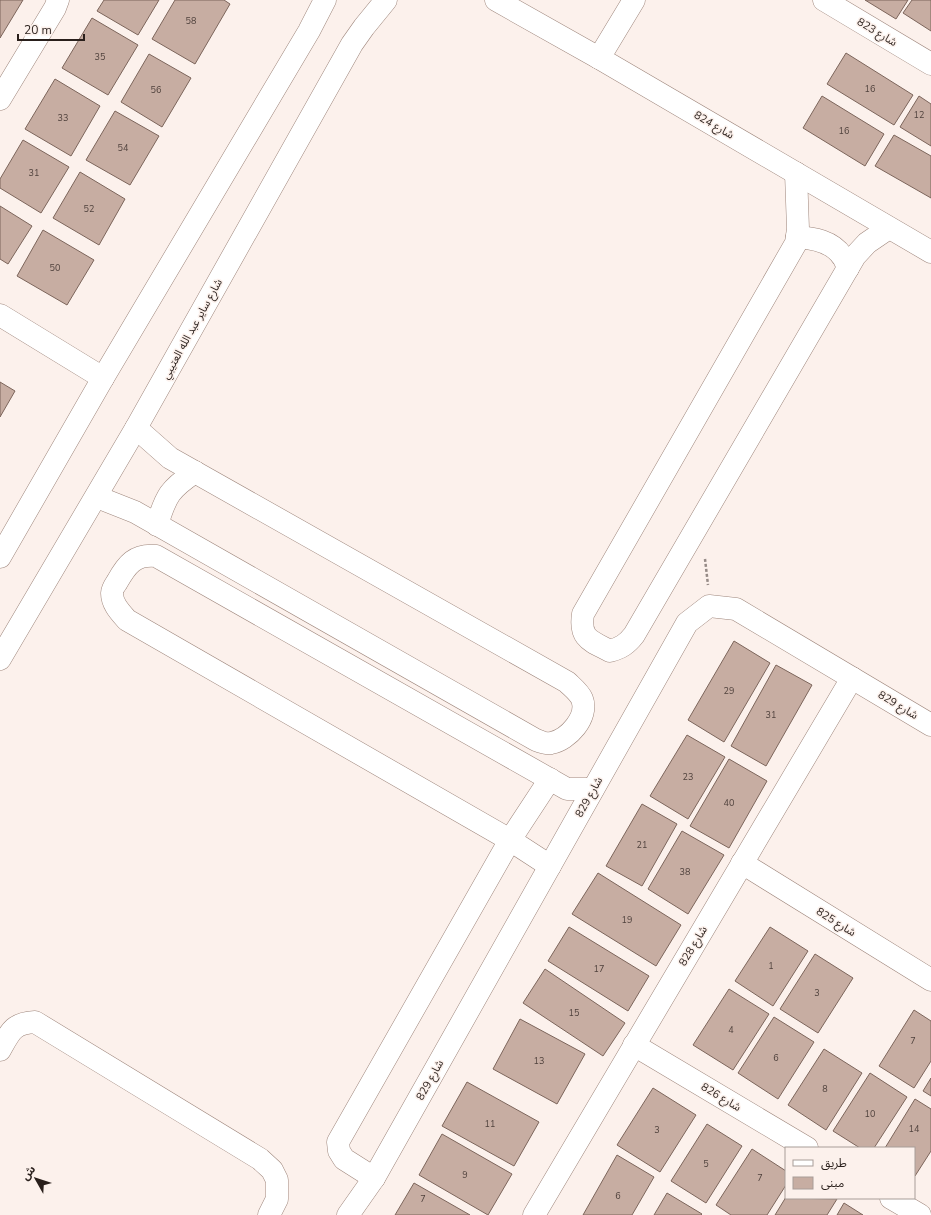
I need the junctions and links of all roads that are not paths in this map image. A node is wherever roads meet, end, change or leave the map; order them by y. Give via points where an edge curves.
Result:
1 (58, 0) edge
2 (325, 0) edge
3 (386, 0) edge
4 (496, 0) edge
5 (634, 0) edge
6 (824, 0) edge
7 (599, 58) junction
8 (931, 64) edge
9 (0, 99) edge
10 (796, 173) junction
11 (890, 228) junction
12 (797, 237) junction
13 (931, 252) edge
14 (848, 268) junction
15 (0, 315) edge
16 (103, 378) junction
17 (136, 428) junction
18 (195, 472) junction
19 (97, 497) junction
20 (157, 525) junction
21 (0, 557) edge
22 (0, 659) edge
23 (852, 678) junction
24 (931, 725) edge
25 (550, 779) junction
26 (593, 789) junction
27 (510, 840) junction
28 (742, 863) junction
29 (550, 866) junction
30 (931, 980) edge
31 (634, 1045) junction
32 (0, 1050) edge
33 (805, 1147) edge
34 (374, 1178) junction
35 (893, 1199) edge
36 (269, 1215) edge
37 (348, 1215) edge
38 (534, 1215) edge
39 (920, 1215) edge

1 - 9 street
2 - 16 street
3 - 17 street, شارع ساير عبد الله العتيبي via 352,44
4 - 7 street, شارع 824
5 - 7 street
6 - 8 street, شارع 823
7 - 10 street, شارع 824
10 - 11 street, شارع 824
10 - 12 street
11 - 13 street, شارع 824
11 - 14 street via 866,242
12 - 14 street via 814,238 829,245 842,256
12 - 14 street via 796,243 582,614 583,633 591,641 610,651 627,644 634,635
15 - 16 street
16 - 21 street
17 - 18 street via 170,458
17 - 19 street, شارع ساير عبد الله العتيبي
18 - 20 street via 177,484 167,497
18 - 20 street via 567,682 582,699 583,711 575,729 562,740 549,744 536,740
19 - 20 street via 135,512
19 - 22 street, شارع ساير عبد الله العتيبي
23 - 24 street, شارع 829
23 - 26 street, شارع 829 via 736,609 709,606 687,623
23 - 28 street, شارع 828
25 - 26 street via 567,789
25 - 27 street
25 - 27 street via 156,556 145,555 125,568 112,591 113,601 127,620
26 - 29 street, شارع 829
27 - 29 street
27 - 34 street via 338,1142 339,1151 344,1159
28 - 30 street, شارع 825
28 - 31 street, شارع 828
29 - 34 street, شارع 829
31 - 33 street, شارع 826
31 - 38 street, شارع 828
32 - 36 street via 12,1029 18,1025 35,1022 260,1159 272,1170 277,1180 277,1199
34 - 37 street, شارع 829
35 - 39 street

